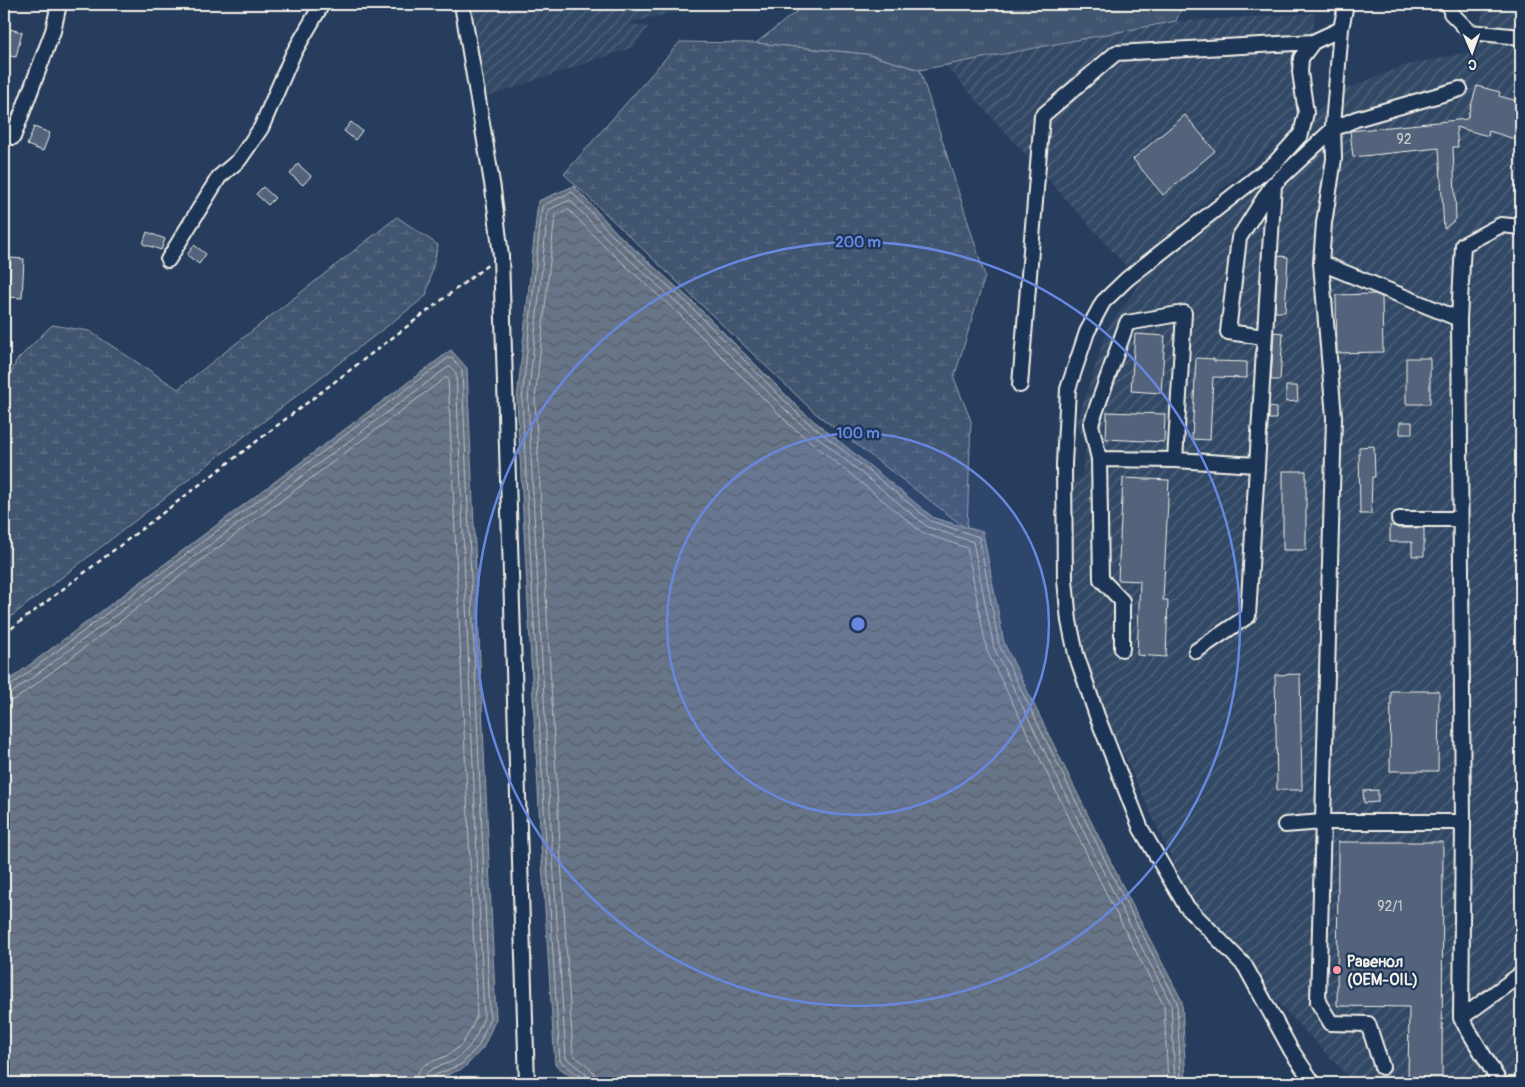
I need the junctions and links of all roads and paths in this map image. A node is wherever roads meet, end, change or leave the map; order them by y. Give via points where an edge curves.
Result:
1 (59, 4) edge
2 (322, 4) edge
3 (462, 4) edge
4 (1346, 4) edge
5 (1450, 4) edge
6 (1341, 29) junction
7 (1521, 37) edge
8 (1313, 42) junction
9 (1460, 89) dead end
10 (1333, 129) junction
11 (12, 137) dead end
12 (1274, 184) junction
13 (1521, 227) edge
14 (500, 256) junction
15 (168, 260) dead end
16 (1321, 263) junction
17 (1459, 319) junction
18 (1264, 337) junction
19 (1020, 385) dead end
20 (1099, 459) junction
21 (1175, 460) junction
22 (1257, 465) junction
23 (1399, 519) dead end
24 (1460, 519) junction
25 (4, 634) edge
26 (1122, 648) dead end
27 (1196, 651) dead end
28 (1322, 822) junction
29 (1463, 822) junction
30 (1285, 825) dead end
31 (1521, 974) edge
32 (1461, 1018) junction
33 (1382, 1067) dead end
34 (527, 1083) edge
35 (1313, 1083) edge
36 (1500, 1083) edge

1 - 11 street via 53,32
2 - 15 street via 293,54 261,128 239,160 219,177
3 - 14 street via 493,189
4 - 6 street
5 - 7 street via 1451,13 1470,32
6 - 8 street
6 - 10 street
8 - 19 street via 1116,53 1042,116
8 - 35 street via 1301,58 1306,113 1301,134 1275,163 1127,279 1103,302 1088,332 1068,389 1064,464 1065,580 1069,621 1076,654 1097,716 1141,829 1186,906 1245,966
9 - 10 street via 1356,119
10 - 12 street
10 - 16 street via 1334,159
12 - 18 street
12 - 18 street via 1239,238 1228,332
13 - 17 street via 1501,225 1463,245
14 - 25 path
14 - 34 street
16 - 17 street
16 - 28 street via 1334,416
17 - 24 street
18 - 22 street
20 - 21 street
20 - 21 street via 1091,424 1127,323 1184,313
20 - 26 street via 1102,578 1122,601
21 - 22 street
22 - 27 street via 1248,616
23 - 24 street
24 - 29 street
28 - 29 street
28 - 30 street
28 - 33 street via 1318,1002 1331,1023 1368,1024
29 - 32 street
31 - 32 street
32 - 36 street

